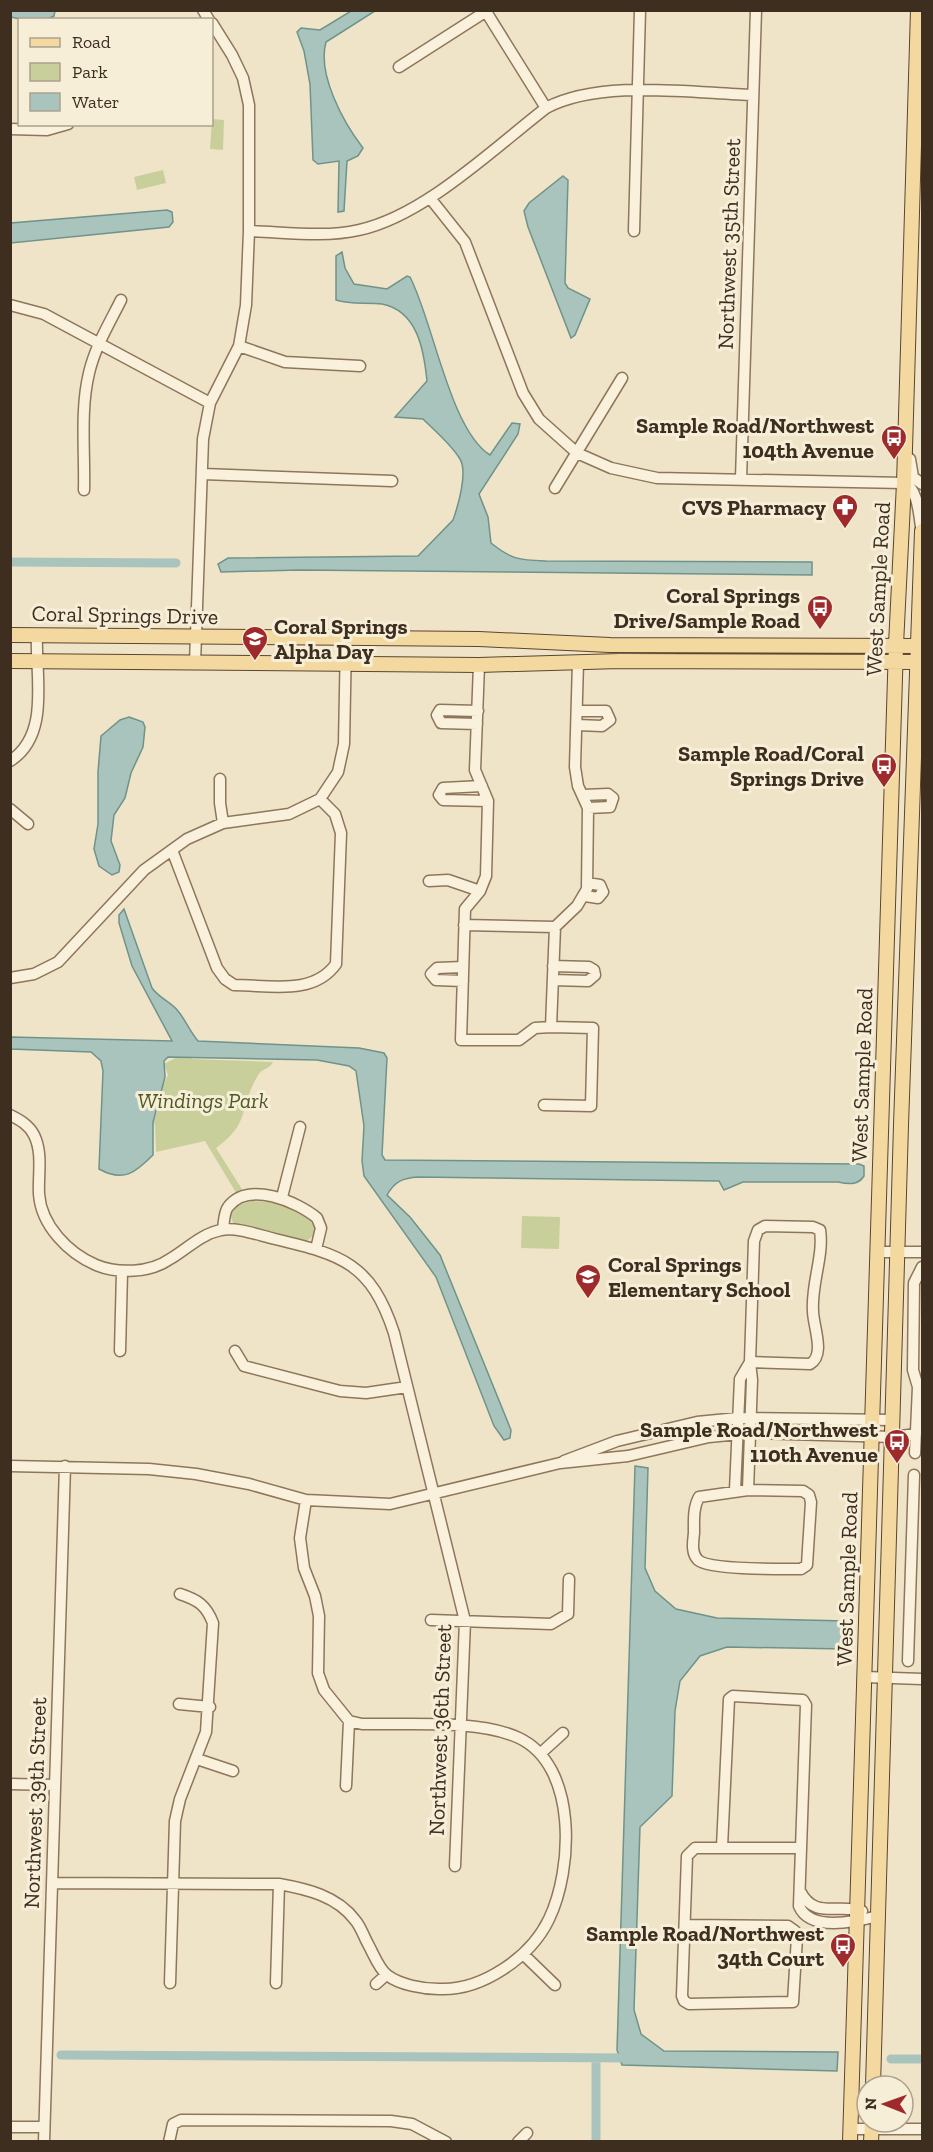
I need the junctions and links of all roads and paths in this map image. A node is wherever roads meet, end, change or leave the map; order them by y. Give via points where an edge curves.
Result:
1 (640, 10) edge
2 (756, 10) edge
3 (918, 10) edge
4 (485, 11) edge
5 (213, 28) edge
6 (399, 67) dead end
7 (637, 91) junction
8 (753, 95) junction
9 (546, 108) junction
10 (61, 126) edge
11 (10, 129) edge
12 (917, 196) edge
13 (430, 198) junction
14 (922, 215) edge
15 (249, 231) junction
16 (634, 231) dead end
17 (121, 300) dead end
18 (10, 305) edge
19 (99, 345) junction
20 (239, 346) junction
21 (360, 366) dead end
22 (622, 378) dead end
23 (210, 403) junction
24 (906, 423) junction
25 (577, 453) junction
26 (203, 474) junction
27 (741, 479) junction
28 (392, 481) dead end
29 (904, 483) junction
30 (922, 483) edge
31 (555, 488) dead end
32 (84, 490) dead end
33 (922, 532) edge
34 (10, 635) edge
35 (37, 635) junction
36 (197, 638) junction
37 (346, 639) junction
38 (896, 645) junction
39 (921, 646) edge
40 (10, 661) edge
41 (36, 661) junction
42 (578, 662) junction
43 (895, 662) junction
44 (921, 662) edge
45 (195, 663) junction
46 (345, 664) junction
47 (479, 665) junction
48 (478, 711) junction
49 (577, 711) junction
50 (477, 724) junction
51 (577, 725) junction
52 (10, 761) edge
53 (220, 779) dead end
54 (482, 786) junction
55 (583, 795) junction
56 (320, 799) junction
57 (488, 801) junction
58 (588, 808) junction
59 (10, 809) edge
60 (223, 823) junction
61 (28, 824) dead end
62 (172, 850) junction
63 (429, 881) dead end
64 (587, 883) junction
65 (480, 891) junction
66 (585, 896) junction
67 (464, 925) junction
68 (555, 927) junction
69 (553, 966) junction
70 (463, 968) junction
71 (10, 978) edge
72 (553, 980) junction
73 (463, 981) junction
74 (551, 1028) junction
75 (544, 1106) dead end
76 (10, 1115) edge
77 (300, 1127) dead end
78 (282, 1197) junction
79 (223, 1229) junction
80 (316, 1249) junction
81 (877, 1251) junction
82 (898, 1251) junction
83 (922, 1252) edge
84 (922, 1267) edge
85 (122, 1272) junction
86 (120, 1351) dead end
87 (235, 1351) dead end
88 (750, 1362) junction
89 (407, 1387) junction
90 (738, 1418) junction
91 (751, 1418) junction
92 (872, 1420) junction
93 (893, 1420) junction
94 (749, 1433) junction
95 (736, 1434) junction
96 (916, 1434) junction
97 (872, 1437) junction
98 (893, 1437) junction
99 (915, 1453) dead end
100 (560, 1463) junction
101 (10, 1466) edge
102 (65, 1466) junction
103 (914, 1475) dead end
104 (735, 1490) junction
105 (748, 1490) junction
106 (434, 1494) junction
107 (306, 1500) junction
108 (568, 1579) dead end
109 (180, 1594) dead end
110 (430, 1620) dead end
111 (465, 1621) junction
112 (908, 1661) dead end
113 (865, 1677) junction
114 (885, 1678) junction
115 (922, 1679) edge
116 (179, 1704) dead end
117 (210, 1707) junction
118 (349, 1721) junction
119 (461, 1727) junction
120 (562, 1733) dead end
121 (541, 1753) junction
122 (197, 1759) junction
123 (233, 1771) dead end
124 (10, 1784) edge
125 (55, 1785) junction
126 (346, 1786) dead end
127 (722, 1847) junction
128 (800, 1848) junction
129 (455, 1866) dead end
130 (52, 1883) junction
131 (174, 1883) junction
132 (279, 1884) junction
133 (857, 1916) junction
134 (878, 1916) junction
135 (685, 1925) junction
136 (524, 1955) junction
137 (386, 1975) junction
138 (170, 1983) dead end
139 (276, 1983) dead end
140 (376, 1984) dead end
141 (555, 1985) dead end
142 (873, 2074) edge
143 (10, 2127) edge
144 (44, 2127) junction
145 (527, 2133) dead end
146 (851, 2135) edge
147 (44, 2142) edge
148 (169, 2142) edge
149 (446, 2142) edge
150 (518, 2142) edge

1 - 7 street
2 - 8 street, Northwest 35th Street
3 - 12 main road, West Sample Road via 914,143
4 - 6 street
4 - 9 street
5 - 15 street via 243,78 249,105
7 - 8 street
7 - 9 street via 594,92 566,98
7 - 16 street
8 - 27 street, Northwest 35th Street
9 - 13 street
10 - 11 street via 47,130
12 - 14 main road
12 - 24 main road, West Sample Road
13 - 15 street via 389,222 357,231
13 - 25 street via 465,242 524,393 539,419
15 - 20 street via 246,305
17 - 19 street
18 - 19 street via 44,314
19 - 23 street
19 - 32 street via 85,397
20 - 21 street via 285,362
20 - 23 street
22 - 25 street
23 - 26 street via 203,439
24 - 29 main road, West Sample Road
24 - 30 street via 912,477
25 - 27 street via 592,462 657,478
25 - 31 street
26 - 28 street
26 - 36 street
27 - 29 street
29 - 33 street via 914,495
29 - 38 main road, West Sample Road
33 - 39 main road, West Sample Road
34 - 35 main road, Coral Springs Drive
35 - 36 main road, Coral Springs Drive
35 - 41 street
36 - 37 main road, Coral Springs Drive
36 - 45 street
37 - 38 main road, Coral Springs Drive via 479,639 609,645
37 - 46 street
38 - 39 main road, Coral Springs Drive
38 - 43 main road, West Sample Road
39 - 44 main road, West Sample Road
40 - 41 main road, Coral Springs Drive
41 - 45 main road, Coral Springs Drive
41 - 52 street via 36,725 27,744
42 - 43 main road, Coral Springs Drive
42 - 47 main road, Coral Springs Drive
42 - 49 street
43 - 44 main road, Coral Springs Drive
43 - 81 main road, West Sample Road
44 - 82 main road, West Sample Road
45 - 46 main road, Coral Springs Drive
46 - 47 main road, Coral Springs Drive
46 - 56 street via 344,744 338,772
47 - 48 street
48 - 50 street
48 - 50 street via 440,710 437,715 441,723
49 - 51 street
49 - 51 street via 606,711 610,717 606,725
50 - 54 street via 475,770
51 - 55 street via 575,767
53 - 60 street
54 - 57 street
54 - 57 street via 443,788 439,795 443,800
55 - 58 street
55 - 58 street via 608,794 613,798 610,807
56 - 60 street via 289,814
56 - 62 street via 335,814 341,833 336,964 328,974 307,986 234,985 225,979 217,968
57 - 65 street via 486,876
58 - 64 street
59 - 61 street
60 - 62 street
62 - 71 street via 144,870 58,962 34,974
63 - 65 street via 448,880
64 - 66 street
64 - 66 street via 600,885 603,892 598,898
65 - 67 street via 466,904
66 - 68 street
67 - 68 street
67 - 70 street
68 - 69 street
69 - 72 street
69 - 72 street via 589,967 595,975 588,981
70 - 73 street
70 - 73 street via 436,968 431,974 436,980
72 - 74 street
73 - 74 street via 461,1040 519,1040 536,1028
74 - 75 street via 593,1028 591,1106
76 - 85 street via 34,1134 39,1149 39,1196 55,1234 73,1252
77 - 78 street
78 - 79 street via 249,1196 232,1203 226,1211
78 - 80 street via 317,1218 321,1228
79 - 80 street, Northwest 36th Street
79 - 85 street via 203,1236 168,1261
80 - 89 street, Northwest 36th Street via 345,1261 368,1281 384,1303
81 - 82 street
81 - 92 main road, West Sample Road
82 - 83 street
82 - 93 main road, West Sample Road
84 - 96 street via 914,1283
85 - 86 street
87 - 89 street via 244,1366 340,1391
88 - 88 street via 754,1241 758,1230 765,1226 820,1230 813,1281 818,1352 815,1361
88 - 90 street via 740,1379
88 - 91 street
89 - 106 street, Northwest 36th Street
90 - 91 street
90 - 95 street
90 - 100 street via 685,1423 598,1447
91 - 92 street
91 - 94 street
92 - 93 street
92 - 97 main road, West Sample Road
93 - 98 main road, West Sample Road
94 - 95 street
94 - 97 street
94 - 105 street
95 - 100 street via 692,1439 616,1458
95 - 104 street
96 - 98 street
96 - 99 street
97 - 98 street
97 - 113 main road, West Sample Road
98 - 114 main road, West Sample Road
100 - 106 street
101 - 102 street
102 - 107 street via 196,1474
102 - 125 street, Northwest 39th Street
103 - 112 street
104 - 105 street
104 - 105 street via 699,1497 694,1505 696,1559 748,1568 801,1569 807,1565 809,1496 803,1491
106 - 107 street via 390,1504
106 - 111 street, Northwest 36th Street
107 - 118 street via 300,1538 304,1568 319,1616 318,1673 324,1690
108 - 111 street via 570,1604 568,1614 560,1621
109 - 117 street via 197,1599 207,1608 213,1623
110 - 111 street
111 - 119 street, Northwest 36th Street
113 - 114 street
113 - 133 main road, West Sample Road
114 - 115 street
114 - 134 main road, West Sample Road
116 - 117 street
117 - 122 street
118 - 119 street
118 - 126 street
119 - 121 street via 490,1728 520,1738
119 - 129 street, Northwest 36th Street
120 - 121 street
121 - 136 street via 565,1803 564,1848 560,1887 549,1920
122 - 123 street
122 - 131 street via 175,1821
124 - 125 street
125 - 130 street, Northwest 39th Street
127 - 128 street
127 - 128 street via 729,1700 734,1696 802,1700 806,1705
127 - 135 street via 695,1848 687,1856
128 - 133 street via 799,1906 803,1915 812,1921
130 - 131 street
130 - 144 street, Northwest 39th Street
131 - 132 street
131 - 138 street
132 - 137 street via 309,1889 340,1906 355,1920
132 - 139 street
133 - 134 street
133 - 146 main road, West Sample Road
134 - 142 main road, West Sample Road
135 - 135 street via 788,1926 795,1930 793,2002 684,2001
136 - 137 street via 474,1983 441,1990 414,1986
136 - 141 street
137 - 140 street
143 - 144 street
144 - 147 street, Northwest 39th Street
145 - 150 street
148 - 149 street via 173,2124 181,2120 391,2121 412,2124

